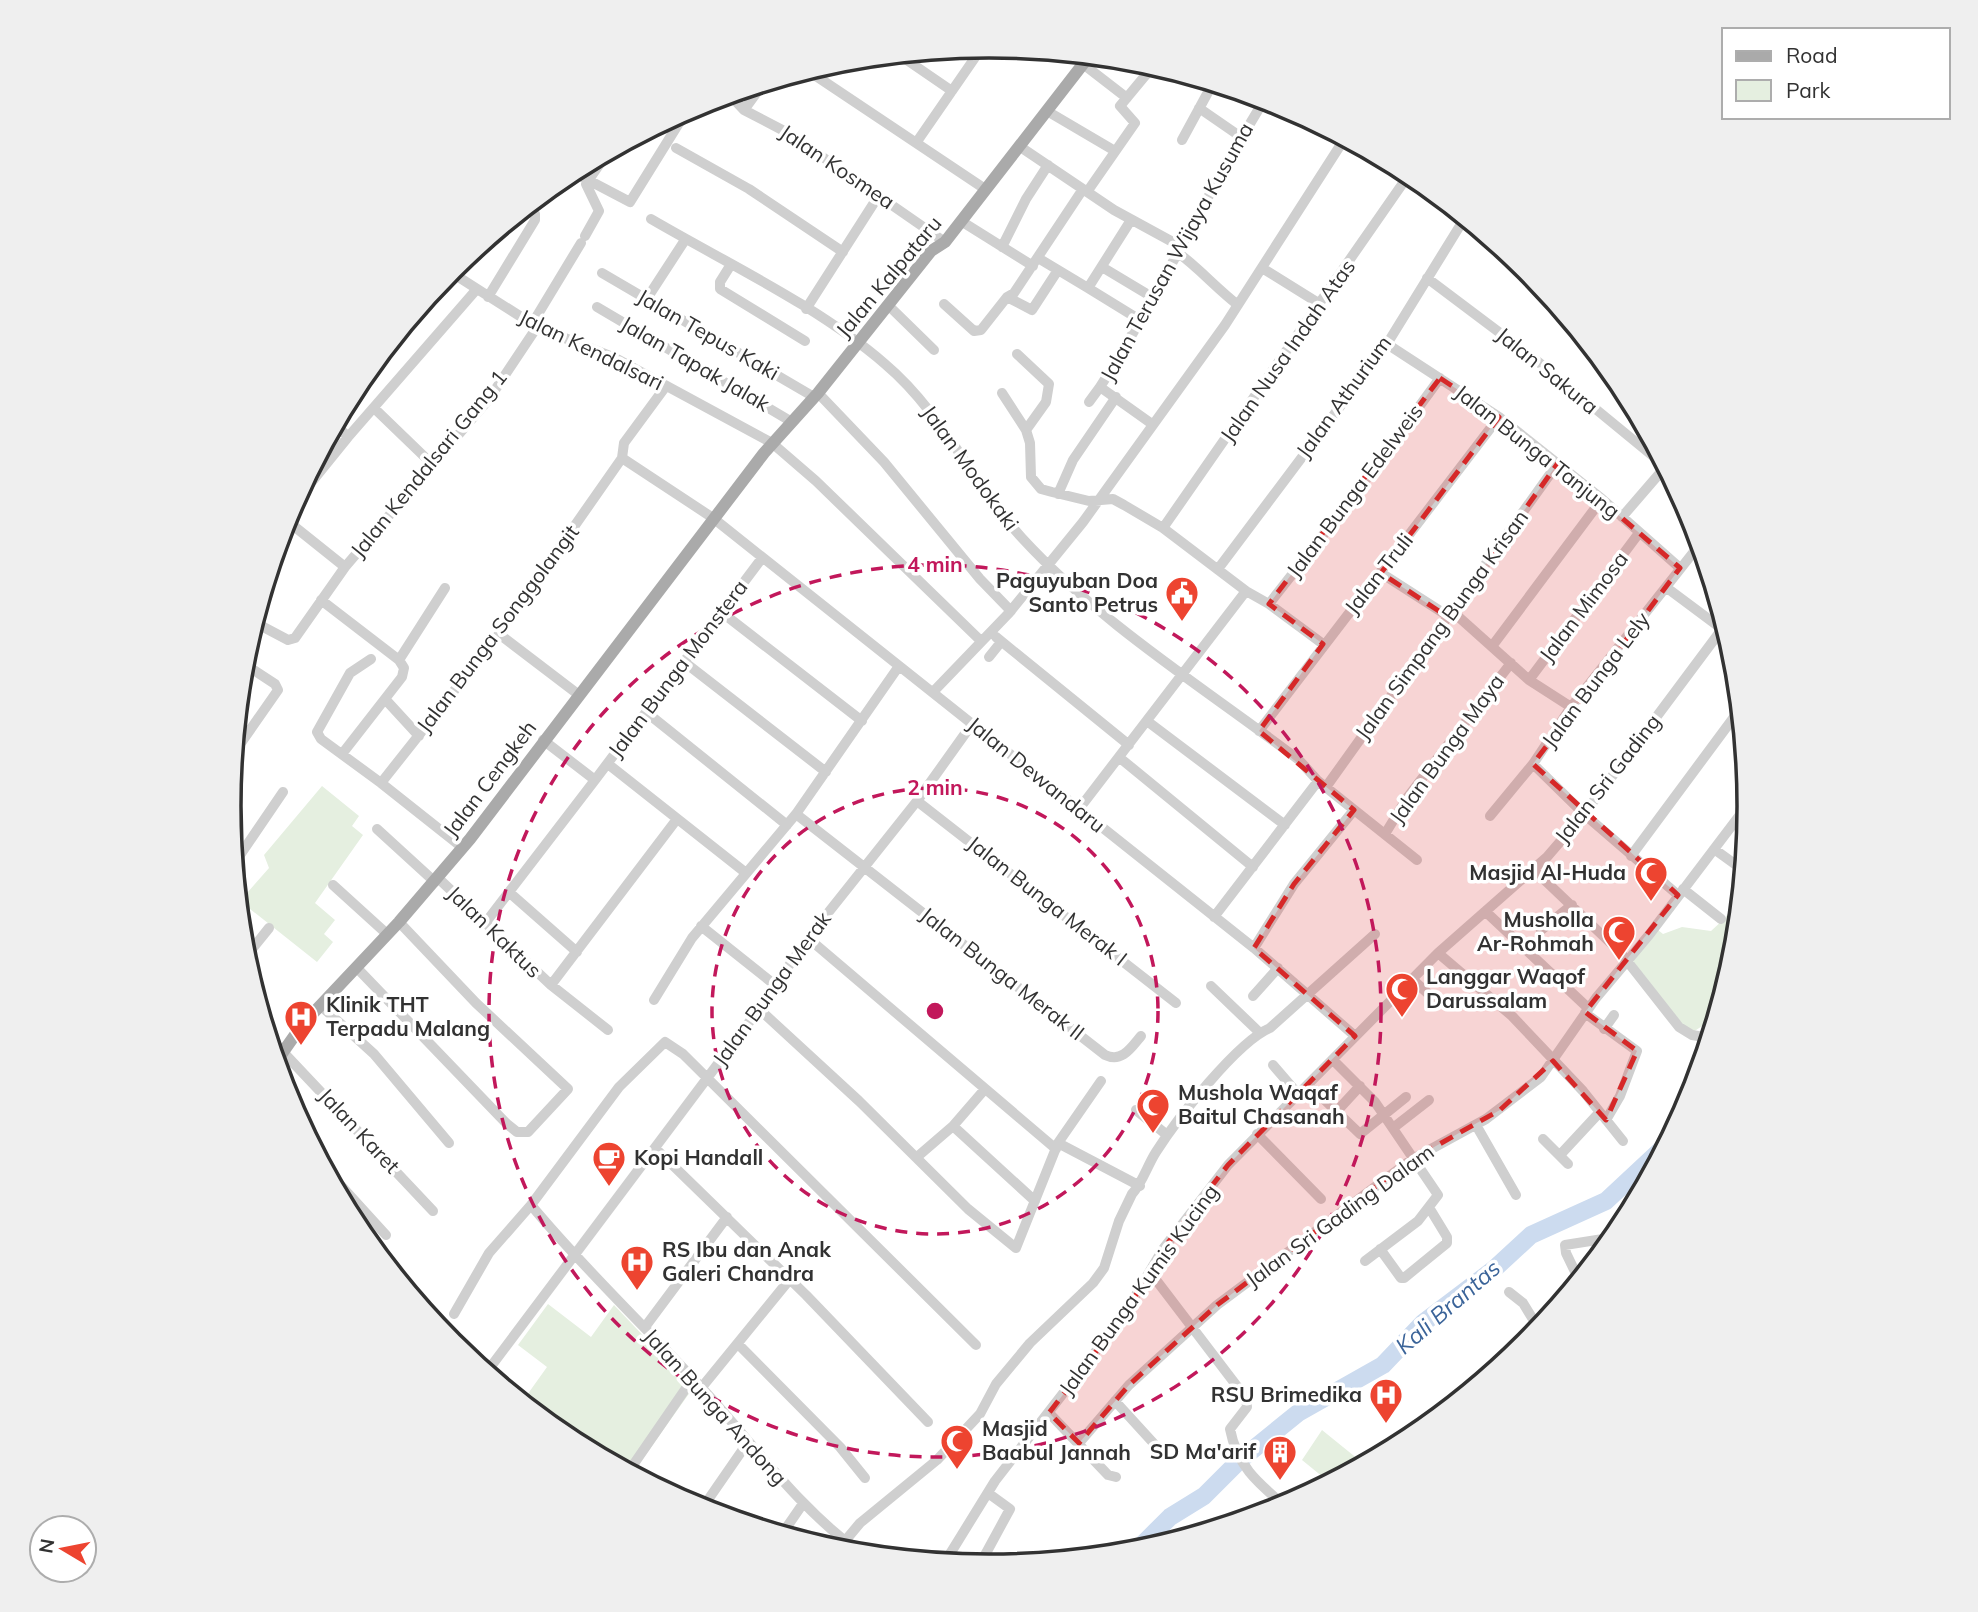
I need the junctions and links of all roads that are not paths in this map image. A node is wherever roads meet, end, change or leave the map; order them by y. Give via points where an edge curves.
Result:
1 (975, 58) edge
2 (910, 62) edge
3 (1084, 64) edge
4 (1092, 65) edge
5 (1146, 75) edge
6 (818, 78) edge
7 (952, 91) junction
8 (1209, 91) edge
9 (755, 95) edge
10 (1127, 98) junction
11 (736, 102) edge
12 (1199, 108) junction
13 (1259, 109) edge
14 (744, 110) junction
15 (1047, 111) junction
16 (677, 127) edge
17 (1241, 137) junction
18 (1182, 139) dead end
19 (916, 143) junction
20 (1019, 146) junction
21 (1340, 146) edge
22 (676, 148) dead end
23 (1115, 151) junction
24 (1048, 165) junction
25 (594, 171) edge
26 (583, 178) edge
27 (587, 180) junction
28 (1403, 183) edge
29 (985, 189) junction
30 (1085, 190) junction
31 (879, 195) junction
32 (533, 212) edge
33 (651, 219) dead end
34 (1132, 220) junction
35 (961, 221) junction
36 (1462, 226) edge
37 (685, 240) junction
38 (945, 242) junction
39 (1002, 247) junction
40 (1178, 249) junction
41 (843, 252) junction
42 (1035, 262) junction
43 (730, 266) junction
44 (1102, 267) junction
45 (1262, 268) junction
46 (1058, 270) junction
47 (602, 273) dead end
48 (461, 276) edge
49 (1427, 278) junction
50 (1088, 288) junction
51 (476, 290) junction
52 (1152, 297) junction
53 (488, 298) junction
54 (1007, 298) junction
55 (646, 300) junction
56 (944, 304) dead end
57 (1320, 304) junction
58 (1238, 305) junction
59 (889, 306) junction
60 (597, 307) dead end
61 (806, 309) junction
62 (1140, 320) junction
63 (535, 325) junction
64 (805, 341) dead end
65 (859, 342) junction
66 (1387, 344) junction
67 (934, 350) dead end
68 (1017, 354) dead end
69 (1440, 378) junction
70 (666, 386) junction
71 (1100, 387) junction
72 (1002, 393) dead end
73 (816, 395) junction
74 (1116, 397) junction
75 (1088, 402) dead end
76 (375, 409) junction
77 (1499, 417) junction
78 (792, 422) junction
79 (1152, 424) junction
80 (1026, 430) junction
81 (342, 431) edge
82 (348, 437) junction
83 (772, 443) junction
84 (1647, 452) edge
85 (622, 458) junction
86 (1558, 463) junction
87 (432, 464) junction
88 (319, 472) edge
89 (1659, 473) edge
90 (1058, 494) junction
91 (1602, 499) junction
92 (1098, 500) junction
93 (1622, 517) junction
94 (713, 518) junction
95 (295, 527) edge
96 (1163, 528) junction
97 (1639, 533) junction
98 (1693, 552) edge
99 (762, 558) junction
100 (345, 567) junction
101 (1049, 567) junction
102 (1680, 568) junction
103 (1218, 569) junction
104 (1381, 573) junction
105 (445, 588) dead end
106 (1667, 588) junction
107 (1246, 591) junction
108 (321, 600) junction
109 (1269, 604) junction
110 (720, 611) junction
111 (1011, 611) junction
112 (1450, 614) junction
113 (1714, 620) edge
114 (263, 626) edge
115 (499, 634) junction
116 (1717, 636) edge
117 (981, 640) junction
118 (1323, 644) junction
119 (1493, 645) junction
120 (989, 657) dead end
121 (395, 658) junction
122 (371, 659) dead end
123 (683, 661) junction
124 (1511, 663) junction
125 (899, 666) junction
126 (253, 672) edge
127 (1184, 675) junction
128 (1529, 680) junction
129 (933, 692) junction
130 (579, 695) junction
131 (385, 699) junction
132 (1571, 707) junction
133 (646, 712) junction
134 (1732, 720) edge
135 (862, 721) junction
136 (1147, 721) junction
137 (972, 724) junction
138 (1259, 731) junction
139 (419, 736) junction
140 (244, 739) edge
141 (543, 740) junction
142 (1129, 745) junction
143 (342, 754) junction
144 (1119, 758) junction
145 (608, 764) junction
146 (1533, 764) junction
147 (826, 772) junction
148 (595, 780) junction
149 (381, 783) junction
150 (1322, 784) junction
151 (283, 792) dead end
152 (917, 801) junction
153 (1079, 809) junction
154 (1354, 810) junction
155 (796, 814) junction
156 (1584, 814) junction
157 (1490, 816) dead end
158 (677, 819) junction
159 (1737, 819) edge
160 (787, 825) junction
161 (1285, 825) junction
162 (377, 830) dead end
163 (1385, 834) junction
164 (463, 848) junction
165 (1714, 849) junction
166 (242, 852) edge
167 (1631, 856) junction
168 (1417, 860) dead end
169 (1735, 864) edge
170 (864, 865) junction
171 (1253, 867) junction
172 (1534, 870) junction
173 (746, 873) junction
174 (436, 880) junction
175 (333, 885) dead end
176 (1680, 892) junction
177 (510, 893) junction
178 (1572, 905) junction
179 (1486, 912) junction
180 (1214, 917) junction
181 (1721, 919) dead end
182 (399, 922) junction
183 (486, 922) junction
184 (701, 926) junction
185 (269, 928) dead end
186 (1541, 930) dead end
187 (1374, 933) dead end
188 (387, 934) junction
189 (808, 938) junction
190 (254, 946) edge
191 (1254, 948) junction
192 (577, 952) junction
193 (1438, 953) junction
194 (1627, 960) junction
195 (356, 967) junction
196 (1279, 968) junction
197 (1412, 979) junction
198 (551, 985) junction
199 (775, 985) junction
200 (1211, 986) dead end
201 (1309, 995) junction
202 (1253, 996) dead end
203 (1434, 999) dead end
204 (654, 1000) dead end
205 (1176, 1003) dead end
206 (320, 1006) junction
207 (760, 1009) junction
208 (1587, 1010) junction
209 (1614, 1015) dead end
210 (1604, 1029) junction
211 (608, 1030) dead end
212 (1259, 1032) junction
213 (1141, 1037) dead end
214 (1355, 1037) junction
215 (1701, 1037) edge
216 (280, 1047) edge
217 (285, 1052) junction
218 (283, 1054) edge
219 (1333, 1060) junction
220 (1553, 1060) junction
221 (1273, 1065) dead end
222 (706, 1080) junction
223 (1101, 1081) dead end
224 (1308, 1084) junction
225 (1360, 1086) junction
226 (985, 1089) junction
227 (1298, 1094) junction
228 (1406, 1097) dead end
229 (1429, 1100) dead end
230 (1136, 1110) dead end
231 (1337, 1111) junction
232 (1383, 1115) junction
233 (1603, 1116) junction
234 (1476, 1125) junction
235 (953, 1126) junction
236 (1393, 1128) junction
237 (1256, 1134) junction
238 (1167, 1135) junction
239 (1543, 1139) dead end
240 (1623, 1142) dead end
241 (449, 1143) dead end
242 (1057, 1146) junction
243 (655, 1148) junction
244 (1560, 1155) junction
245 (917, 1157) junction
246 (1413, 1159) junction
247 (1568, 1164) dead end
248 (1140, 1186) junction
249 (1516, 1195) dead end
250 (352, 1197) edge
251 (1321, 1199) dead end
252 (1035, 1202) junction
253 (531, 1205) junction
254 (1430, 1209) junction
255 (432, 1211) dead end
256 (727, 1217) junction
257 (386, 1235) dead end
258 (1599, 1240) edge
259 (1380, 1250) junction
260 (572, 1255) junction
261 (1365, 1261) dead end
262 (1150, 1272) junction
263 (1575, 1272) edge
264 (790, 1279) junction
265 (1509, 1293) dead end
266 (454, 1314) dead end
267 (1533, 1319) edge
268 (645, 1327) junction
269 (1191, 1329) junction
270 (738, 1344) junction
271 (976, 1345) dead end
272 (492, 1365) edge
273 (693, 1378) junction
274 (702, 1387) junction
275 (1115, 1401) junction
276 (1049, 1413) junction
277 (928, 1422) dead end
278 (748, 1442) junction
279 (1079, 1443) junction
280 (1157, 1447) dead end
281 (633, 1464) edge
282 (1116, 1477) dead end
283 (864, 1478) dead end
284 (988, 1493) junction
285 (1275, 1497) edge
286 (708, 1499) edge
287 (802, 1505) junction
288 (787, 1527) edge
289 (844, 1540) edge
290 (845, 1541) edge
291 (950, 1553) edge
292 (986, 1554) edge

1 - 7 street
2 - 7 street
3 - 15 main road, Jalan Kalpataru
4 - 10 street
5 - 10 street
6 - 19 street
7 - 19 street
8 - 12 street
9 - 14 street
10 - 23 street via 1120,107 1135,122
11 - 14 street, Jalan Kosmea
12 - 17 street
12 - 18 street
13 - 17 street, Jalan Terusan Wijaya Kusuma
14 - 31 street, Jalan Kosmea via 788,133
15 - 20 main road, Jalan Kalpataru
15 - 23 street
16 - 27 street via 629,202
17 - 40 street, Jalan Terusan Wijaya Kusuma
19 - 29 street
20 - 24 street
20 - 29 main road, Jalan Kalpataru
21 - 45 street
22 - 41 street via 749,189
23 - 30 street
24 - 30 street
24 - 39 street
25 - 27 street
26 - 27 street
27 - 63 street, Jalan Kendalsari Gang 1 via 598,211
28 - 57 street, Jalan Nusa Indah Atas
29 - 35 main road, Jalan Kalpataru
30 - 34 street
30 - 42 street
31 - 38 street, Jalan Kosmea
31 - 41 street
32 - 53 street via 535,220
33 - 37 street, Jalan Modokaki
34 - 40 street
34 - 44 street
35 - 38 main road, Jalan Kalpataru
35 - 39 street
36 - 49 street, Jalan Athurium
37 - 43 street, Jalan Modokaki
37 - 55 street
38 - 59 main road, Jalan Kalpataru via 931,251
39 - 42 street
40 - 52 street, Jalan Terusan Wijaya Kusuma
40 - 58 street
41 - 61 street
42 - 46 street
42 - 54 street
43 - 61 street, Jalan Modokaki
43 - 64 street via 720,289
44 - 50 street
44 - 52 street
45 - 57 street
45 - 58 street
46 - 50 street
46 - 54 street via 1032,310
47 - 55 street, Jalan Tepus Kaki
48 - 51 street, Jalan Kendalsari
49 - 66 street, Jalan Athurium
49 - 84 street, Jalan Sakura
50 - 62 street
51 - 53 street, Jalan Kendalsari
51 - 76 street
52 - 62 street, Jalan Terusan Wijaya Kusuma
53 - 63 street, Jalan Kendalsari
54 - 56 street via 977,332
55 - 73 street, Jalan Tepus Kaki
57 - 96 street, Jalan Nusa Indah Atas
58 - 79 street
59 - 65 main road, Jalan Kalpataru
59 - 67 street
60 - 78 street, Jalan Tapak Jalak
61 - 65 street, Jalan Modokaki
62 - 71 street, Jalan Terusan Wijaya Kusuma
63 - 70 street, Jalan Kendalsari via 615,358
63 - 87 street, Jalan Kendalsari Gang 1 via 489,399
65 - 73 main road, Jalan Kalpataru
65 - 101 street, Jalan Modokaki via 919,397 1006,520
66 - 69 street, Jalan Bunga Tanjung
66 - 103 street, Jalan Athurium
68 - 80 street via 1049,384 1046,402
69 - 77 street, Jalan Bunga Tanjung
69 - 109 street, Jalan Bunga Edelweis
70 - 83 street, Jalan Kendalsari
70 - 85 street, Jalan Bunga Songgolangit via 624,443
71 - 74 street, Jalan Terusan Wijaya Kusuma
71 - 75 street
72 - 80 street
73 - 78 main road, Jalan Kalpataru
73 - 111 street, Jalan Tepus Kaki via 884,462
74 - 79 street, Jalan Terusan Wijaya Kusuma
74 - 90 street via 1073,460
76 - 82 street
76 - 87 street
77 - 86 street, Jalan Bunga Tanjung
77 - 104 street, Jalan Truli
78 - 83 main road, Jalan Kalpataru
79 - 92 street
80 - 90 street via 1031,477 1041,489
81 - 82 street
82 - 88 street
83 - 94 main road, Jalan Kalpataru
83 - 117 street, Jalan Kendalsari
85 - 94 street, Jalan Dewandaru
85 - 115 street, Jalan Bunga Songgolangit
86 - 91 street, Jalan Bunga Tanjung
86 - 112 street, Jalan Simpang Bunga Krisan
87 - 100 street, Jalan Kendalsari Gang 1
89 - 93 street
90 - 92 street
91 - 93 street, Jalan Bunga Tanjung
91 - 119 street
92 - 96 street via 1113,499
92 - 101 street
93 - 97 street, Jalan Bunga Tanjung
94 - 99 street, Jalan Dewandaru
94 - 130 main road, Jalan Cengkeh
95 - 100 street
96 - 103 street
97 - 102 street, Jalan Bunga Tanjung
97 - 128 street, Jalan Mimosa
98 - 102 street, Jalan Bunga Lely
99 - 110 street, Jalan Bunga Monstera
99 - 125 street, Jalan Dewandaru
100 - 108 street, Jalan Kendalsari Gang 1
101 - 111 street
101 - 127 street, Jalan Modokaki
102 - 106 street, Jalan Bunga Lely
103 - 107 street
104 - 112 street
104 - 118 street, Jalan Truli
105 - 121 street
106 - 113 street
106 - 132 street, Jalan Bunga Lely
107 - 109 street
107 - 127 street
108 - 114 street, Jalan Kendalsari Gang 1 via 292,640
108 - 121 street
109 - 118 street
110 - 123 street, Jalan Bunga Monstera
110 - 135 street
111 - 117 street
112 - 119 street
112 - 150 street, Jalan Simpang Bunga Krisan
115 - 130 street
115 - 139 street, Jalan Bunga Songgolangit
116 - 156 street, Jalan Sri Gading
117 - 129 street
118 - 138 street, Jalan Truli
119 - 124 street
120 - 142 street via 999,639
121 - 131 street via 404,671
122 - 143 street via 350,673 317,729 318,737
123 - 133 street, Jalan Bunga Monstera
123 - 147 street
124 - 128 street
124 - 163 street, Jalan Bunga Maya via 1407,798
125 - 129 street, Jalan Dewandaru
125 - 135 street
126 - 140 street via 278,690
127 - 136 street
127 - 138 street, Jalan Modokaki
128 - 132 street
129 - 137 street, Jalan Dewandaru
130 - 141 main road, Jalan Cengkeh
131 - 139 street
131 - 143 street
132 - 146 street, Jalan Bunga Lely
133 - 145 street, Jalan Bunga Monstera
133 - 160 street
134 - 167 street
135 - 147 street
136 - 142 street
136 - 161 street
137 - 152 street, Jalan Bunga Merak
137 - 153 street, Jalan Dewandaru
138 - 150 street, Jalan Modokaki
139 - 149 street, Jalan Bunga Songgolangit
141 - 148 street, Jalan Bunga Monstera
141 - 164 main road, Jalan Cengkeh
142 - 144 street
143 - 149 street
144 - 153 street
144 - 171 street
145 - 148 street, Jalan Bunga Monstera
145 - 158 street
146 - 156 street
146 - 157 street, Jalan Bunga Lely
147 - 155 street
148 - 177 street, Jalan Bunga Monstera
149 - 164 street
150 - 154 street, Jalan Modokaki
150 - 161 street, Jalan Simpang Bunga Krisan
151 - 166 street
152 - 170 street, Jalan Bunga Merak
152 - 205 street, Jalan Bunga Merak I
153 - 180 street, Jalan Dewandaru
154 - 163 street, Jalan Modokaki
154 - 191 street via 1294,884
155 - 160 street
155 - 170 street, Jalan Bunga Merak II
156 - 167 street
156 - 172 street, Jalan Sri Gading
158 - 173 street
158 - 192 street
159 - 165 street, Jalan Sri Gading Dalam
160 - 173 street
161 - 171 street, Jalan Simpang Bunga Krisan
162 - 174 street, Jalan Kaktus
163 - 168 street, Jalan Modokaki
164 - 174 main road, Jalan Cengkeh
165 - 169 street
165 - 176 street, Jalan Sri Gading Dalam
167 - 176 street
170 - 189 street, Jalan Bunga Merak
170 - 213 street, Jalan Bunga Merak II via 1105,1055 1124,1055
171 - 180 street, Jalan Simpang Bunga Krisan
172 - 178 street
172 - 179 street, Jalan Sri Gading
173 - 184 street
174 - 182 main road, Jalan Cengkeh
174 - 183 street, Jalan Kaktus
175 - 188 street
176 - 181 street
176 - 194 street, Jalan Sri Gading Dalam
177 - 183 street, Jalan Bunga Monstera
177 - 192 street
178 - 186 street
178 - 194 street
179 - 193 street, Jalan Sri Gading
179 - 208 street
180 - 191 street, Jalan Dewandaru
182 - 188 main road, Jalan Cengkeh
182 - 195 street via 568,1089 528,1132 517,1132 507,1124
183 - 198 street, Jalan Kaktus
184 - 199 street
184 - 204 street
185 - 190 street
187 - 201 street
188 - 195 main road, Jalan Cengkeh
189 - 199 street, Jalan Bunga Merak
189 - 226 street
191 - 196 street, Jalan Dewandaru
192 - 198 street
193 - 197 street, Jalan Sri Gading
193 - 220 street via 1512,1016
194 - 208 street, Jalan Sri Gading Dalam
194 - 215 street via 1679,1027
195 - 206 main road, Jalan Cengkeh
196 - 201 street, Jalan Dewandaru
196 - 202 street
197 - 203 street
197 - 214 street, Jalan Sri Gading
198 - 211 street, Jalan Kaktus
199 - 207 street, Jalan Bunga Merak
200 - 212 street
201 - 212 street
201 - 214 street, Jalan Dewandaru
206 - 217 main road, Jalan Cengkeh
206 - 241 street via 374,1054
207 - 222 street, Jalan Bunga Merak
207 - 245 street
208 - 210 street
208 - 220 street, Jalan Sri Gading Dalam
209 - 210 street
210 - 233 street via 1637,1051 1620,1096
212 - 238 street
214 - 219 street, Jalan Bunga Kumis Kucing
216 - 217 street, Jalan Karet
217 - 218 main road, Jalan Cengkeh
217 - 255 street, Jalan Karet
219 - 224 street, Jalan Bunga Kumis Kucing
219 - 225 street
220 - 233 street
220 - 234 street, Jalan Sri Gading Dalam via 1532,1085
221 - 227 street
222 - 243 street, Jalan Bunga Merak
222 - 253 street via 671,1044 657,1046 620,1087
222 - 271 street
223 - 242 street
224 - 227 street, Jalan Bunga Kumis Kucing
224 - 231 street
225 - 231 street
225 - 232 street
226 - 235 street
226 - 242 street
227 - 237 street, Jalan Bunga Kumis Kucing
228 - 232 street
229 - 236 street
230 - 238 street
231 - 232 street via 1360,1134
232 - 236 street
233 - 240 street
233 - 244 street
234 - 246 street, Jalan Sri Gading Dalam
234 - 249 street
235 - 245 street
235 - 252 street
236 - 246 street
237 - 251 street
237 - 262 street, Jalan Bunga Kumis Kucing via 1163,1249
238 - 248 street
239 - 244 street
242 - 248 street
242 - 252 street
243 - 256 street
243 - 260 street, Jalan Bunga Merak
244 - 247 street
245 - 252 street via 1014,1248 1022,1241
246 - 254 street via 1437,1192
246 - 269 street, Jalan Sri Gading Dalam
248 - 290 street via 1093,1283 1023,1350 980,1414 937,1460 860,1523
250 - 257 street
253 - 260 street, Jalan Bunga Andong
253 - 266 street via 489,1254
254 - 259 street
254 - 259 street via 1447,1243 1401,1279
256 - 264 street
256 - 268 street
258 - 263 street via 1565,1245
259 - 261 street
260 - 268 street, Jalan Bunga Andong
260 - 272 street, Jalan Bunga Merak
262 - 269 street
262 - 276 street, Jalan Bunga Kumis Kucing via 1124,1315
264 - 270 street
264 - 277 street
265 - 267 street via 1523,1303
268 - 273 street, Jalan Bunga Andong
269 - 275 street, Jalan Sri Gading Dalam
269 - 285 street via 1248,1403 1230,1426 1230,1434 1242,1465
270 - 274 street
270 - 283 street via 840,1447
273 - 274 street, Jalan Bunga Andong
273 - 281 street
274 - 278 street, Jalan Bunga Andong
275 - 279 street, Jalan Sri Gading Dalam
275 - 280 street
276 - 279 street
276 - 284 street, Jalan Bunga Kumis Kucing
278 - 286 street
278 - 287 street, Jalan Bunga Andong
279 - 282 street via 1108,1475
284 - 291 street, Jalan Bunga Kumis Kucing
284 - 292 street via 1010,1509
287 - 288 street
287 - 289 street, Jalan Bunga Andong

